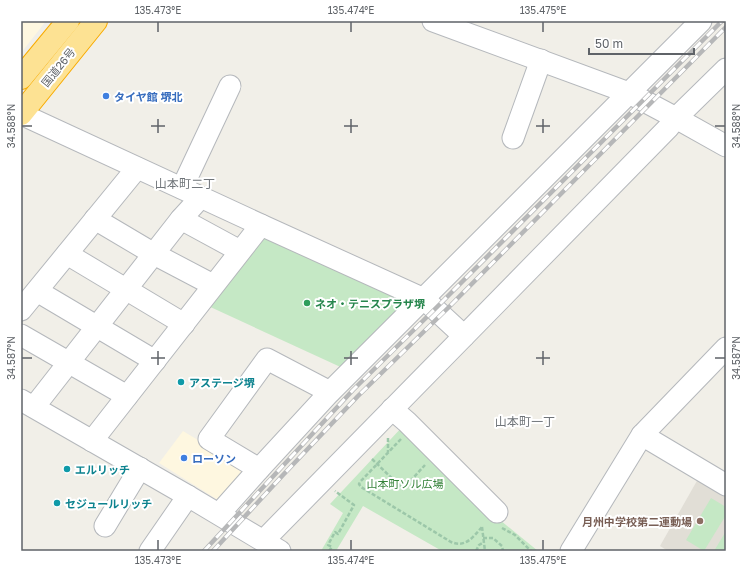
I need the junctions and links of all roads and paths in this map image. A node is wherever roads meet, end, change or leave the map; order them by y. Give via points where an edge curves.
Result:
1 (68, 21) edge
2 (96, 21) edge
3 (433, 21) edge
4 (701, 21) edge
5 (541, 60) junction
6 (726, 69) edge
7 (21, 78) edge
8 (230, 86) dead end
9 (629, 94) junction
10 (21, 114) edge
11 (676, 118) junction
12 (513, 138) dead end
13 (726, 146) edge
14 (138, 168) junction
15 (182, 188) junction
16 (201, 197) junction
17 (95, 219) junction
18 (181, 219) junction
19 (261, 225) junction
20 (240, 252) junction
21 (67, 254) junction
22 (154, 254) junction
23 (213, 285) junction
24 (126, 289) junction
25 (37, 291) junction
26 (424, 299) junction
27 (21, 310) edge
28 (184, 324) junction
29 (97, 327) junction
30 (21, 334) edge
31 (464, 336) junction
32 (726, 348) edge
33 (155, 361) junction
34 (69, 362) junction
35 (330, 392) junction
36 (127, 396) junction
37 (27, 403) edge
38 (392, 408) junction
39 (406, 434) dead end
40 (642, 434) junction
41 (388, 436) dead end
42 (92, 441) junction
43 (388, 452) junction
44 (372, 459) dead end
45 (377, 464) junction
46 (426, 464) dead end
47 (140, 468) junction
48 (259, 469) junction
49 (726, 485) edge
50 (331, 488) dead end
51 (188, 496) junction
52 (219, 514) junction
53 (498, 519) joint
54 (105, 526) dead end
55 (483, 538) junction
56 (484, 542) junction
57 (271, 547) edge
58 (150, 551) edge
59 (329, 551) edge
60 (476, 551) edge
61 (485, 551) edge
62 (503, 551) edge
63 (531, 551) edge
64 (571, 551) edge

1 - 7 highway, 国道26号
2 - 10 highway, 国道26号
3 - 5 street
4 - 9 street
5 - 9 street
5 - 12 street
6 - 11 street
8 - 15 street
9 - 11 street
9 - 26 street
10 - 14 street
11 - 13 street
11 - 31 street
14 - 15 street
14 - 17 street
15 - 16 street
16 - 18 street
16 - 19 street
17 - 21 street
17 - 22 street
18 - 20 street
18 - 22 street
19 - 20 street
19 - 26 street
20 - 23 street
21 - 24 street
21 - 25 street
22 - 23 street
22 - 24 street
23 - 28 street
24 - 28 street
24 - 29 street
25 - 27 street
25 - 29 street
26 - 31 street
26 - 35 street
28 - 33 street
29 - 33 street
29 - 34 street
30 - 34 street
31 - 38 street
32 - 40 street
33 - 36 street
34 - 36 street
34 - 37 street
35 - 48 street
35 - 48 street via 267,359 209,439
36 - 42 street
37 - 42 street
38 - 53 street
38 - 57 street
39 - 43 path
40 - 49 street
40 - 64 street
41 - 43 path
42 - 47 street
43 - 45 path
44 - 45 path
45 - 46 path via 403,489
45 - 55 path via 360,482 361,488 456,545 469,541 482,526
47 - 51 street
47 - 54 street
48 - 52 street
50 - 59 path via 354,505 338,534 335,532 328,545 332,547
51 - 52 street
51 - 58 street
52 - 57 street
53 - 63 path
55 - 56 path
55 - 62 path via 493,538 502,546
56 - 60 path
56 - 61 path

